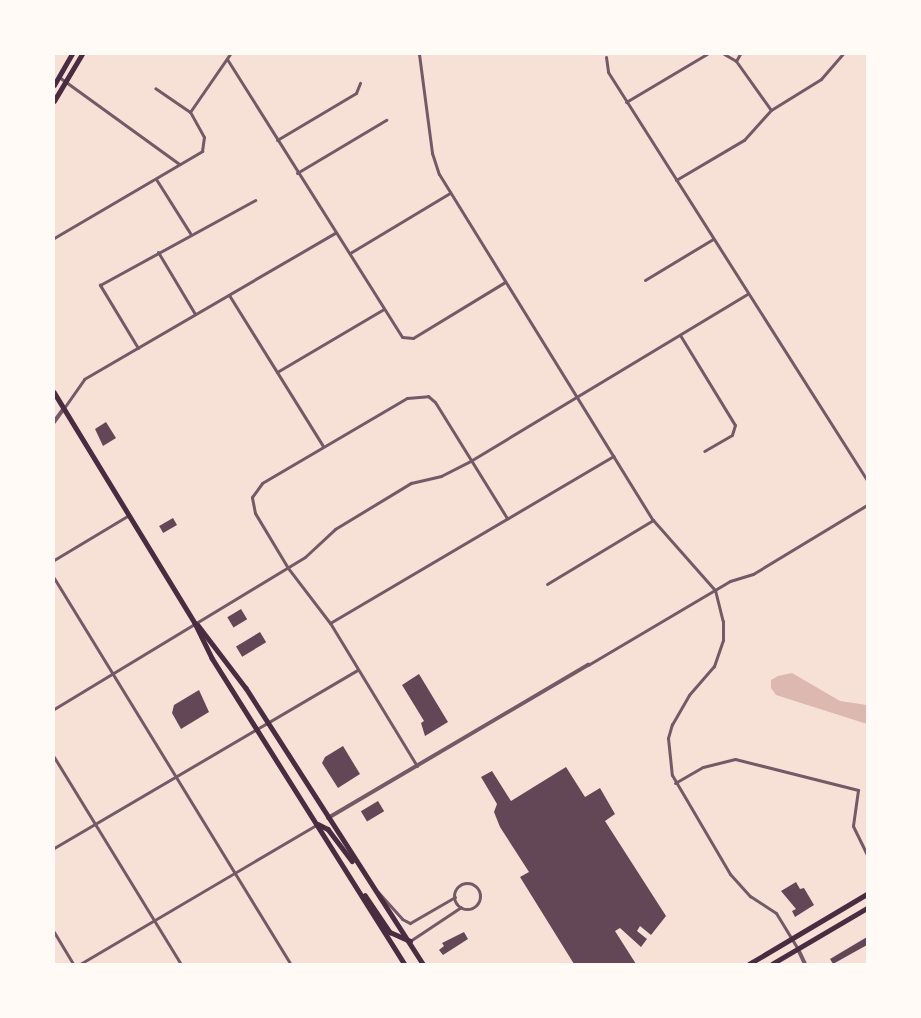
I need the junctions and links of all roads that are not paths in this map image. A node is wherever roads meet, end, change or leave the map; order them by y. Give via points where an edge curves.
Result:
1 (72, 54) edge
2 (82, 54) edge
3 (230, 54) edge
4 (419, 54) edge
5 (707, 54) edge
6 (724, 54) edge
7 (740, 54) edge
8 (843, 54) edge
9 (606, 57) dead end
10 (227, 59) junction
11 (736, 61) junction
12 (58, 77) junction
13 (65, 82) junction
14 (54, 84) edge
15 (360, 84) dead end
16 (155, 88) dead end
17 (54, 101) edge
18 (626, 102) junction
19 (771, 110) junction
20 (190, 112) junction
21 (386, 120) dead end
22 (277, 140) junction
23 (180, 164) junction
24 (297, 172) junction
25 (156, 179) junction
26 (676, 180) junction
27 (450, 193) junction
28 (255, 200) dead end
29 (190, 233) junction
30 (335, 233) junction
31 (54, 238) edge
32 (713, 239) junction
33 (158, 252) junction
34 (350, 253) junction
35 (645, 280) dead end
36 (505, 282) junction
37 (229, 294) junction
38 (748, 294) junction
39 (384, 308) junction
40 (195, 314) junction
41 (680, 335) junction
42 (138, 348) junction
43 (277, 372) junction
44 (54, 392) edge
45 (577, 396) junction
46 (64, 408) junction
47 (54, 422) edge
48 (323, 446) junction
49 (704, 451) dead end
50 (614, 456) junction
51 (472, 460) junction
52 (867, 480) edge
53 (867, 505) edge
54 (129, 515) junction
55 (508, 518) junction
56 (653, 520) junction
57 (54, 560) edge
58 (288, 568) junction
59 (54, 578) edge
60 (547, 584) dead end
61 (715, 590) junction
62 (195, 623) junction
63 (330, 623) junction
64 (588, 665) joint
65 (358, 670) junction
66 (111, 673) junction
67 (54, 709) edge
68 (267, 722) junction
69 (258, 727) junction
70 (54, 757) edge
71 (417, 766) junction
72 (175, 776) junction
73 (674, 783) junction
74 (328, 818) junction
75 (94, 823) junction
76 (318, 824) junction
77 (54, 848) edge
78 (867, 854) edge
79 (345, 867) junction
80 (360, 869) junction
81 (235, 872) junction
82 (377, 891) junction
83 (867, 894) edge
84 (454, 897) junction
85 (461, 907) junction
86 (867, 908) edge
87 (154, 921) junction
88 (54, 932) edge
89 (792, 939) junction
90 (410, 941) junction
91 (798, 949) junction
92 (73, 964) edge
93 (80, 964) edge
94 (181, 964) edge
95 (291, 964) edge
96 (404, 964) edge
97 (423, 964) edge
98 (749, 964) edge
99 (772, 964) edge
100 (805, 964) edge

1 - 12 main road
2 - 13 main road
3 - 10 street
4 - 27 street via 432,152
5 - 18 street
6 - 11 street
7 - 11 street
8 - 19 street via 821,79
9 - 18 street via 608,72
10 - 20 street
10 - 22 street
11 - 19 street
12 - 13 street
12 - 14 main road
13 - 17 main road
13 - 23 street
15 - 22 street via 356,92
16 - 20 street
18 - 26 street
19 - 26 street via 744,140
20 - 23 street via 206,144
21 - 24 street
22 - 24 street
23 - 25 street
24 - 30 street
25 - 29 street
25 - 31 street
26 - 32 street
27 - 34 street
27 - 36 street
28 - 29 street
29 - 33 street
30 - 34 street
30 - 37 street
32 - 35 street
32 - 38 street
33 - 40 street
33 - 42 street via 100,285
34 - 39 street
36 - 39 street via 408,340
36 - 45 street
37 - 40 street
37 - 43 street
38 - 41 street
38 - 52 street
39 - 43 street
40 - 42 street
41 - 45 street
41 - 49 street via 735,425 732,434
42 - 46 street via 84,379
43 - 48 street
44 - 46 main road
45 - 50 street
45 - 51 street
46 - 47 street
46 - 54 main road
48 - 51 street via 407,398 428,396
48 - 58 street via 262,483 252,497 255,513
50 - 55 street
50 - 56 street
51 - 55 street
51 - 58 street via 441,476 404,487 334,529 312,552
53 - 61 street via 753,574
54 - 57 street
54 - 62 main road
55 - 63 street
56 - 60 street
56 - 61 street
58 - 62 street
58 - 63 street
59 - 66 street
61 - 64 street
61 - 73 street via 724,622 723,640 714,666 689,695 672,724 668,760
62 - 66 street
62 - 68 main road via 236,673
62 - 69 main road via 212,658
63 - 65 street
64 - 71 street
65 - 68 street
65 - 71 street
66 - 67 street
66 - 72 street
68 - 69 street
68 - 74 main road
69 - 72 street
69 - 76 main road
70 - 75 street
71 - 74 street
72 - 75 street
72 - 81 street
73 - 78 street via 703,767 735,759 858,790 853,826
73 - 89 street via 730,874 750,896 771,908
74 - 80 main road
75 - 77 street
75 - 87 street
76 - 79 main road
76 - 80 main road via 328,829
76 - 81 street
79 - 90 main road via 390,932
79 - 96 main road
80 - 82 main road
81 - 87 street
81 - 95 street
82 - 84 street via 402,919 410,923
82 - 90 main road
83 - 89 main road
84 - 85 street
84 - 85 street via 458,887 464,884 478,889 478,904 471,909
85 - 90 street
86 - 91 main road
87 - 93 street
87 - 94 street
88 - 92 street
89 - 91 street
89 - 98 main road
90 - 97 main road
91 - 99 main road
91 - 100 street

